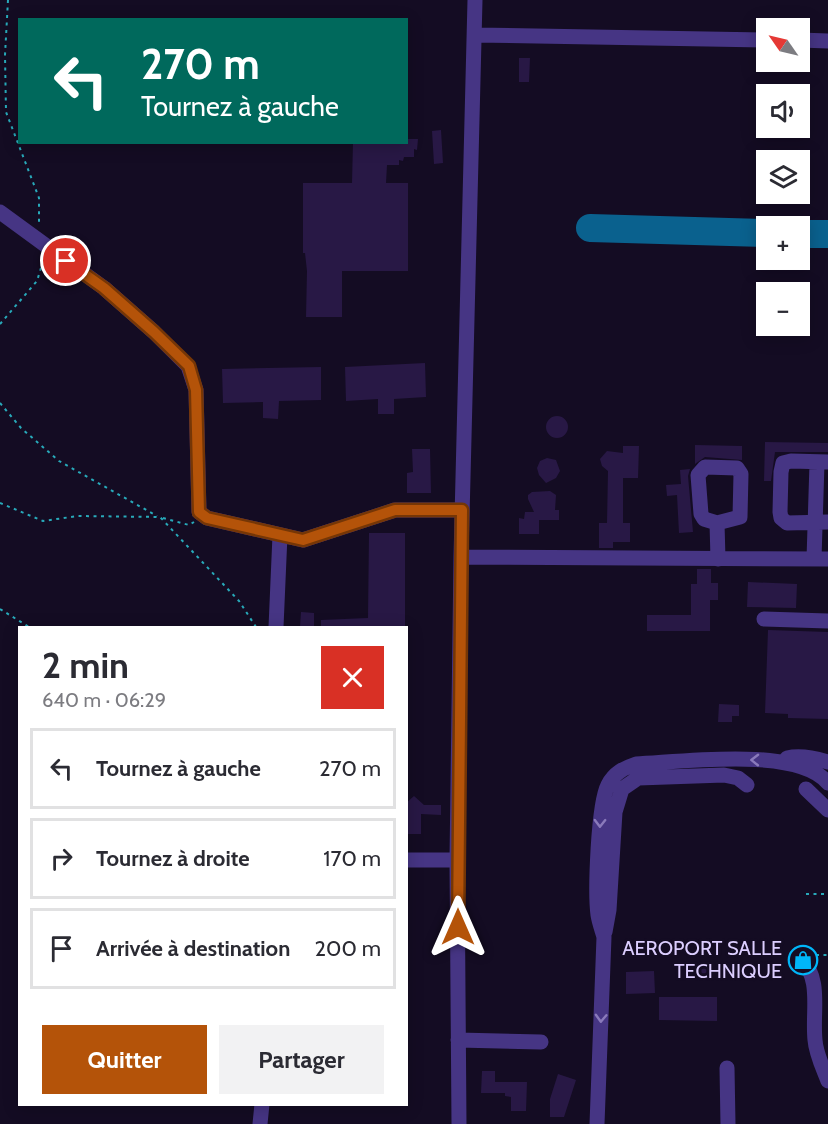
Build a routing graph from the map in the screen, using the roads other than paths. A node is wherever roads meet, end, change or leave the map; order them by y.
1 (475, 0) edge
2 (475, 35) junction
3 (756, 40) edge
4 (810, 40) edge
5 (828, 41) edge
6 (0, 212) edge
7 (822, 462) edge
8 (462, 510) junction
9 (717, 522) dead end
10 (822, 522) edge
11 (280, 535) junction
12 (461, 557) junction
13 (718, 559) junction
14 (821, 559) edge
15 (764, 619) dead end
16 (828, 621) edge
17 (276, 626) edge
18 (778, 760) junction
19 (828, 762) edge
20 (750, 783) dead end
21 (828, 783) edge
22 (806, 789) dead end
23 (828, 810) edge
24 (408, 860) edge
25 (457, 860) junction
26 (603, 937) junction
27 (802, 956) dead end
28 (458, 1040) junction
29 (541, 1042) dead end
30 (727, 1068) dead end
31 (828, 1081) edge
32 (262, 1106) edge
33 (260, 1124) edge
34 (459, 1124) edge
35 (597, 1124) edge
36 (728, 1124) edge

1 - 2 street
2 - 3 street
2 - 8 street
4 - 5 street
6 - 11 street
7 - 10 street
7 - 10 street
8 - 11 street
8 - 12 street
9 - 13 street
10 - 14 street
11 - 17 street
12 - 13 street
12 - 25 street
13 - 14 street
15 - 16 street
18 - 19 street
18 - 21 street
18 -> 26 street
20 - 26 street
22 - 23 street
24 - 25 street
25 - 28 street
26 -> 35 street
27 - 31 street
28 - 29 street
28 - 34 street
30 - 36 street
32 - 33 street

